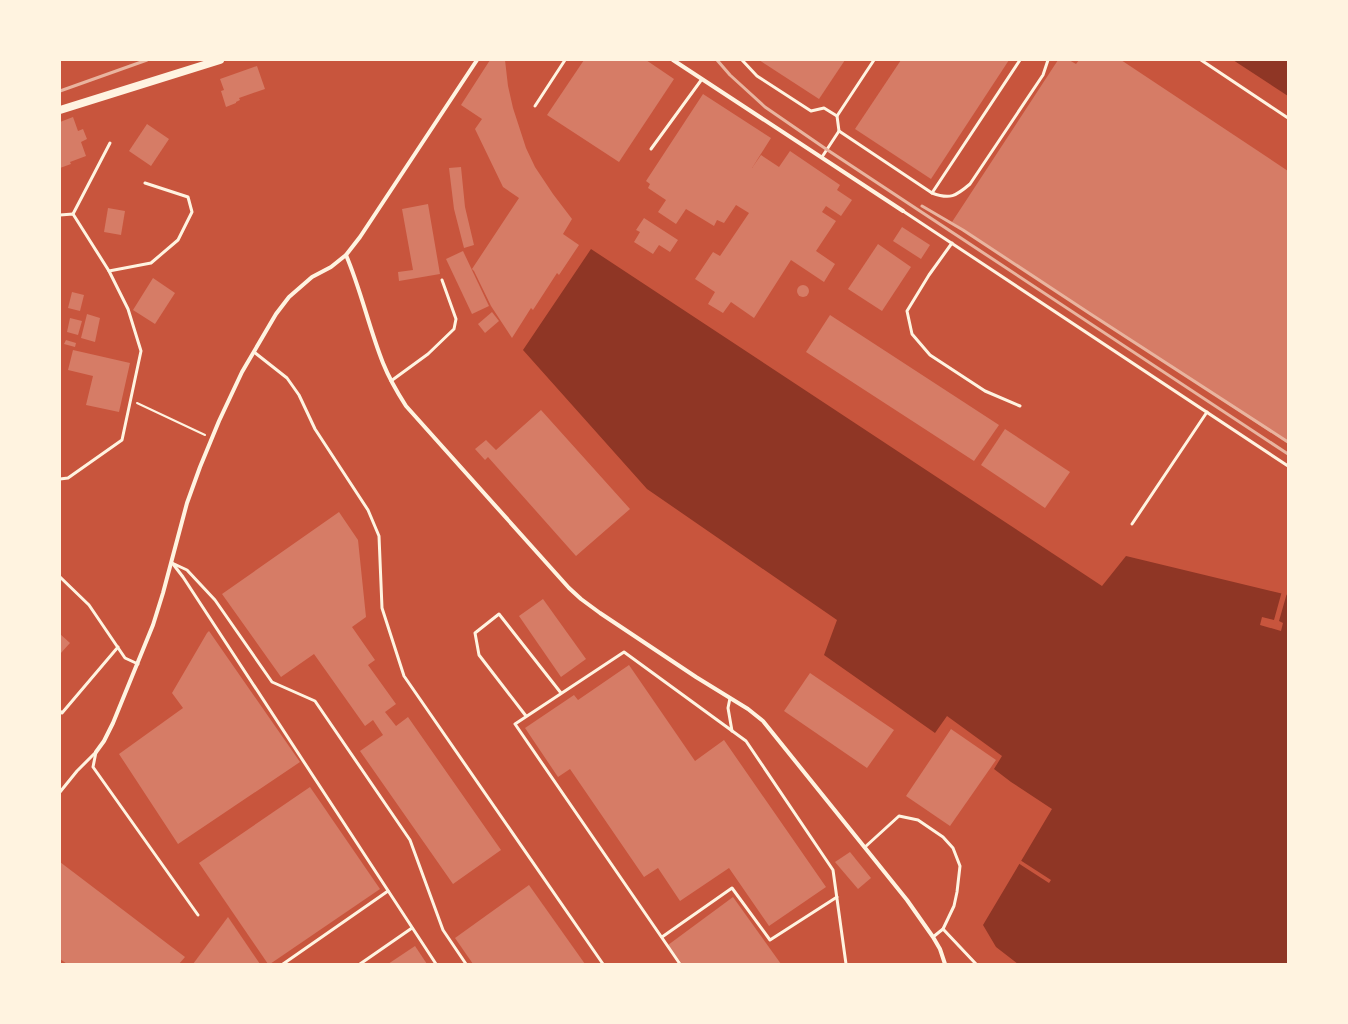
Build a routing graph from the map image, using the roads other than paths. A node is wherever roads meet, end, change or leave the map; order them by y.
1 (220, 60) edge
2 (477, 60) edge
3 (565, 60) edge
4 (673, 60) edge
5 (742, 60) edge
6 (874, 60) edge
7 (1020, 60) edge
8 (1048, 60) edge
9 (1201, 60) edge
10 (702, 79) junction
11 (535, 106) dead end
12 (60, 110) edge
13 (837, 116) junction
14 (1288, 118) edge
15 (839, 131) junction
16 (110, 143) dead end
17 (651, 149) dead end
18 (822, 157) junction
19 (145, 183) dead end
20 (932, 193) junction
21 (904, 211) joint
22 (73, 214) junction
23 (60, 215) edge
24 (952, 243) junction
25 (346, 255) junction
26 (109, 271) junction
27 (442, 280) dead end
28 (254, 352) junction
29 (391, 381) junction
30 (1020, 406) dead end
31 (1207, 412) junction
32 (1288, 466) edge
33 (60, 479) edge
34 (1132, 524) dead end
35 (172, 563) junction
36 (60, 577) edge
37 (118, 647) junction
38 (138, 664) junction
39 (562, 693) junction
40 (730, 698) junction
41 (60, 711) edge
42 (526, 716) junction
43 (732, 731) junction
44 (96, 752) junction
45 (60, 792) edge
46 (865, 847) junction
47 (388, 891) junction
48 (837, 897) junction
49 (198, 915) dead end
50 (412, 928) junction
51 (943, 929) junction
52 (662, 937) junction
53 (933, 937) junction
54 (283, 964) edge
55 (360, 964) edge
56 (436, 964) edge
57 (466, 964) edge
58 (603, 964) edge
59 (680, 964) edge
60 (846, 964) edge
61 (945, 964) edge
62 (976, 964) edge

1 - 12 main road
2 - 25 street
3 - 11 lane
4 - 10 street
5 - 13 lane
6 - 13 lane
7 - 20 lane
8 - 20 lane
9 - 14 lane
10 - 17 lane
10 - 18 street
13 - 15 lane
15 - 18 lane
15 - 20 lane
16 - 22 lane
18 - 21 street
19 - 26 lane
21 - 24 lane
22 - 23 lane
22 - 26 lane
24 - 30 lane
24 - 31 lane
25 - 28 street
25 - 29 street
26 - 33 lane
27 - 29 lane
28 - 35 street
28 - 58 lane
29 - 40 street
31 - 32 lane
31 - 34 lane
35 - 38 street
35 - 47 lane
35 - 57 lane
36 - 37 lane
37 - 38 lane
37 - 41 lane
38 - 44 street
39 - 42 lane
39 - 42 lane
39 - 43 lane
40 - 43 lane
40 - 46 street
42 - 52 lane
43 - 48 lane
44 - 45 lane
44 - 49 lane
46 - 51 lane
46 - 53 street
47 - 50 lane
47 - 54 lane
48 - 52 lane
48 - 60 lane
50 - 55 lane
50 - 56 lane
51 - 53 lane
51 - 62 lane
52 - 59 lane
53 - 61 street

